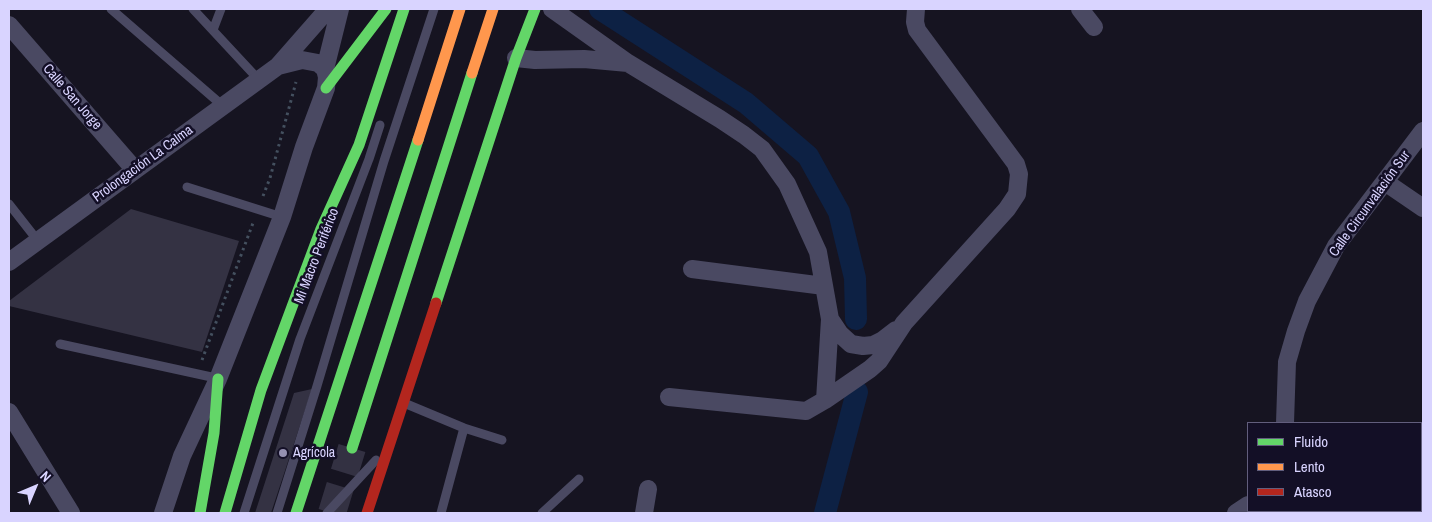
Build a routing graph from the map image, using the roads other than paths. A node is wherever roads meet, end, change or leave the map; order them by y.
1 (111, 9) edge
2 (193, 9) edge
3 (221, 9) edge
4 (328, 9) edge
5 (340, 9) edge
6 (386, 9) edge
7 (404, 9) edge
8 (434, 9) edge
9 (460, 9) edge
10 (493, 9) edge
11 (535, 9) edge
12 (552, 9) edge
13 (916, 9) edge
14 (1080, 9) edge
15 (9, 25) edge
16 (1094, 27) dead end
17 (213, 30) junction
18 (516, 58) junction
19 (628, 63) junction
20 (278, 66) junction
21 (325, 69) junction
22 (259, 80) junction
23 (326, 88) junction
24 (223, 106) junction
25 (384, 112) dead end
26 (1423, 131) edge
27 (135, 170) junction
28 (1385, 182) junction
29 (188, 187) dead end
30 (9, 204) edge
31 (1423, 208) edge
32 (282, 217) junction
33 (38, 241) junction
34 (9, 262) edge
35 (692, 269) dead end
36 (824, 286) junction
37 (830, 320) junction
38 (904, 323) junction
39 (60, 344) dead end
40 (218, 379) junction
41 (669, 397) dead end
42 (825, 400) junction
43 (404, 403) junction
44 (9, 412) edge
45 (1284, 422) edge
46 (464, 428) junction
47 (502, 440) dead end
48 (389, 446) junction
49 (352, 448) tunnel mouth
50 (579, 479) dead end
51 (648, 489) dead end
52 (1247, 506) edge
53 (71, 513) edge
54 (163, 513) edge
55 (200, 513) edge
56 (225, 513) edge
57 (244, 513) edge
58 (276, 513) edge
59 (296, 513) edge
60 (327, 513) edge
61 (367, 513) edge
62 (441, 513) edge
63 (542, 513) edge
64 (644, 513) edge
65 (1236, 513) edge

1 - 24 lane
2 - 17 lane
3 - 17 lane
4 - 20 street, Prolongación La Calma
5 - 21 street
6 - 23 main road
7 - 56 main road
8 - 58 lane
9 - 59 main road
10 - 49 main road
11 - 18 main road
12 - 19 street
13 - 38 street
14 - 16 street
15 - 27 street, Calle San Jorge
17 - 22 lane
18 - 19 street
18 - 43 main road
19 - 36 street
20 - 21 street, Prolongación La Calma
20 - 22 street, Prolongación La Calma
21 - 23 street
22 - 24 street, Prolongación La Calma
23 - 32 street
24 - 27 street, Prolongación La Calma
25 - 57 lane, Mi Macro Periférico
26 - 28 street, Calle Circunvalación Sur
27 - 33 street, Prolongación La Calma
28 - 31 street
28 - 45 street, Calle Circunvalación Sur
29 - 32 lane
30 - 33 lane
32 - 40 street
33 - 34 street, Prolongación La Calma
35 - 36 street
36 - 37 street
37 - 38 street
37 - 42 street
38 - 42 street
39 - 40 lane
40 - 54 street
40 - 55 main road
41 - 42 street
43 - 46 lane
43 - 48 main road
44 - 53 street
46 - 47 lane
46 - 62 lane
48 - 60 lane
48 - 61 main road
50 - 63 lane
51 - 64 street
52 - 65 street

